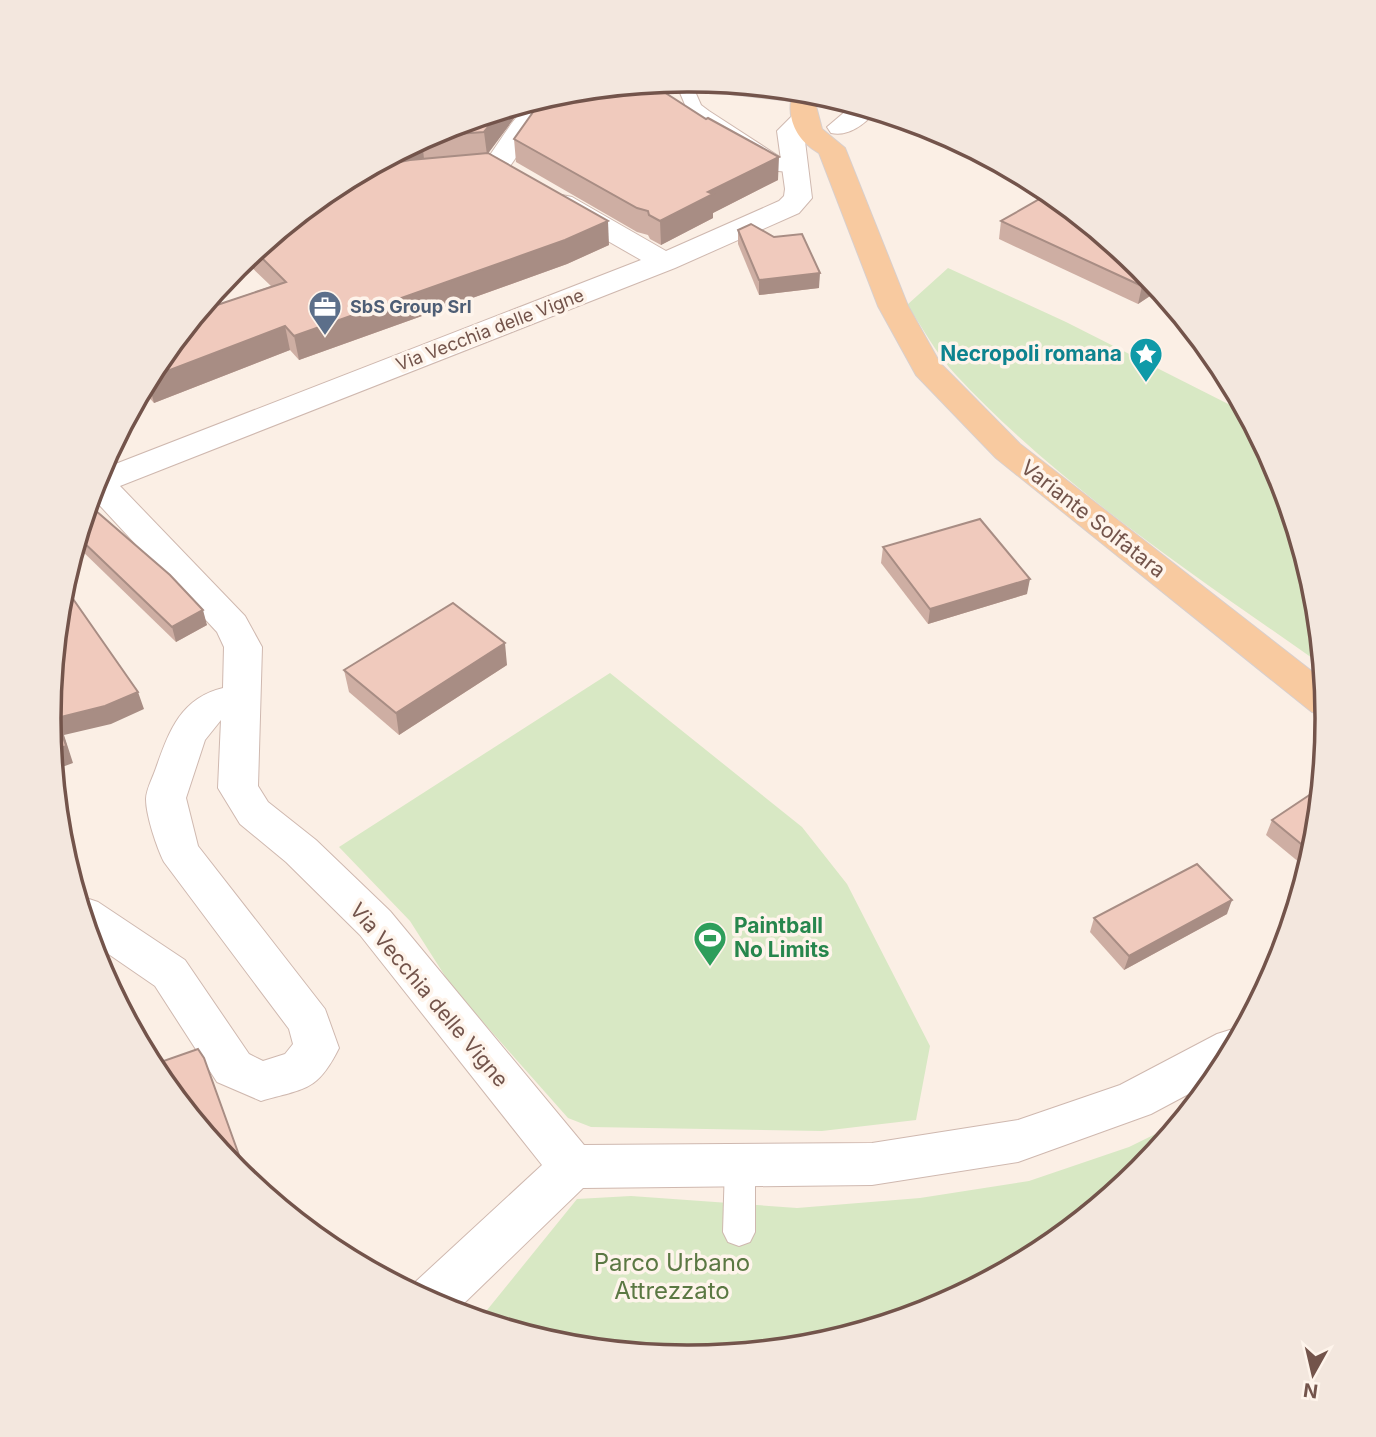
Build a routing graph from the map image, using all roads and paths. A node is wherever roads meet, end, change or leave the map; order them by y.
1 (691, 92) edge
2 (721, 93) edge
3 (803, 103) edge
4 (829, 108) edge
5 (535, 111) edge
6 (858, 115) edge
7 (803, 120) junction
8 (835, 137) junction
9 (796, 169) junction
10 (419, 171) edge
11 (517, 178) junction
12 (665, 262) junction
13 (104, 491) edge
14 (102, 498) edge
15 (1314, 693) edge
16 (242, 698) junction
17 (96, 923) edge
18 (1215, 1058) edge
19 (740, 1165) junction
20 (573, 1167) junction
21 (739, 1232) dead end
22 (439, 1294) edge

1 - 9 lane
2 - 7 main road
3 - 7 main road
4 - 8 main road
5 - 11 street
6 - 8 street
7 - 8 main road
7 - 9 street, Via Vecchia delle Vigne
8 - 15 main road, Variante Solfatara
9 - 12 street, Via Vecchia delle Vigne
10 - 11 street
11 - 12 street
12 - 13 street, Via Vecchia delle Vigne
14 - 16 street, Via Vecchia delle Vigne
16 - 17 street
16 - 20 street, Via Vecchia delle Vigne
18 - 19 street
19 - 20 street
19 - 21 lane
20 - 22 street

